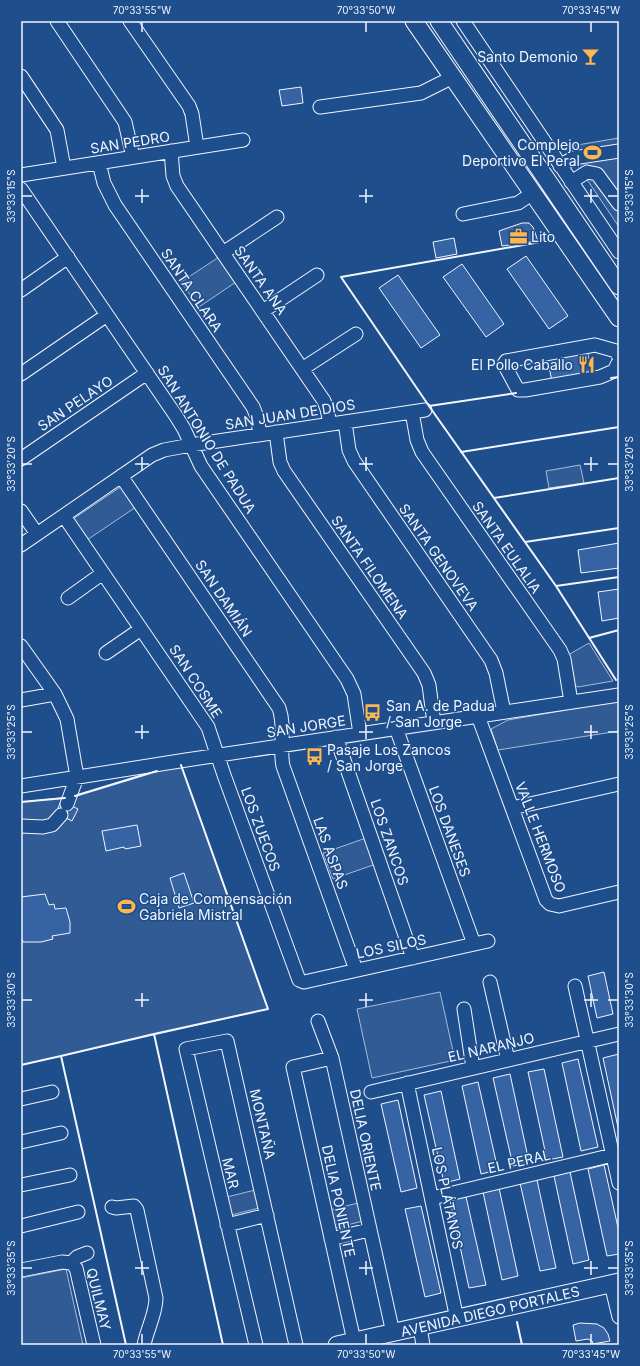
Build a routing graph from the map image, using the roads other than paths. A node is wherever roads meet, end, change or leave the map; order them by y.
1 (57, 21) edge
2 (130, 21) edge
3 (414, 21) edge
4 (439, 21) edge
5 (463, 21) edge
6 (21, 76) edge
7 (453, 77) junction
8 (320, 107) dead end
9 (243, 140) dead end
10 (197, 147) junction
11 (619, 150) edge
12 (171, 151) junction
13 (132, 157) junction
14 (99, 163) junction
15 (560, 166) junction
16 (64, 168) junction
17 (21, 175) edge
18 (571, 182) junction
19 (21, 188) edge
20 (533, 192) junction
21 (619, 204) edge
22 (463, 214) dead end
23 (277, 217) dead end
24 (619, 252) edge
25 (223, 253) junction
26 (68, 257) junction
27 (317, 275) dead end
28 (619, 286) edge
29 (21, 290) edge
30 (263, 312) junction
31 (107, 315) junction
32 (619, 318) edge
33 (356, 334) dead end
34 (619, 357) edge
35 (619, 360) edge
36 (302, 369) junction
37 (147, 373) junction
38 (21, 374) edge
39 (419, 411) joint
40 (345, 422) junction
41 (330, 424) junction
42 (276, 432) junction
43 (260, 434) junction
44 (191, 445) junction
45 (21, 459) edge
46 (121, 476) junction
47 (21, 511) edge
48 (64, 516) junction
49 (37, 534) junction
50 (21, 545) edge
51 (103, 573) junction
52 (68, 598) dead end
53 (141, 629) junction
54 (21, 646) edge
55 (106, 653) dead end
56 (55, 694) junction
57 (619, 695) edge
58 (21, 700) edge
59 (571, 702) junction
60 (504, 712) junction
61 (478, 716) junction
62 (434, 723) junction
63 (396, 728) junction
64 (360, 734) junction
65 (336, 737) junction
66 (282, 745) junction
67 (217, 755) junction
68 (77, 777) junction
69 (619, 784) edge
70 (21, 786) edge
71 (67, 804) dead end
72 (512, 808) junction
73 (60, 815) dead end
74 (21, 826) edge
75 (619, 892) edge
76 (488, 941) dead end
77 (474, 944) junction
78 (413, 958) junction
79 (356, 970) junction
80 (301, 981) joint
81 (490, 982) dead end
82 (576, 986) dead end
83 (464, 1009) dead end
84 (318, 1021) dead end
85 (619, 1034) edge
86 (227, 1040) joint
87 (588, 1041) junction
88 (332, 1058) junction
89 (508, 1060) junction
90 (473, 1068) junction
91 (407, 1084) junction
92 (52, 1092) dead end
93 (371, 1092) dead end
94 (21, 1099) edge
95 (61, 1133) dead end
96 (21, 1142) edge
97 (613, 1155) junction
98 (70, 1175) dead end
99 (619, 1182) edge
100 (21, 1185) edge
101 (432, 1198) junction
102 (112, 1207) dead end
103 (78, 1212) dead end
104 (267, 1215) junction
105 (227, 1225) junction
106 (21, 1226) edge
107 (369, 1230) junction
108 (331, 1240) junction
109 (88, 1253) dead end
110 (70, 1263) junction
111 (21, 1270) edge
112 (615, 1283) edge
113 (619, 1317) edge
114 (458, 1319) junction
115 (420, 1327) junction
116 (393, 1333) junction
117 (354, 1342) junction
118 (94, 1345) edge
119 (144, 1345) edge
120 (256, 1345) edge
121 (296, 1345) edge
122 (337, 1345) edge
123 (423, 1345) edge

1 - 13 street
2 - 10 street
3 - 7 main road
4 - 28 main road
5 - 15 street
6 - 16 street
7 - 8 street
7 - 20 main road
9 - 10 street, SAN PEDRO
10 - 12 street, SAN PEDRO
11 - 15 street
12 - 13 street, SAN PEDRO
12 - 25 street, SANTA ANA
13 - 14 street, SAN PEDRO
14 - 16 street, SAN PEDRO
14 - 43 street, SANTA CLARA
15 - 18 street
16 - 17 street, SAN PEDRO
18 - 21 street
18 - 24 street
19 - 26 street, SAN ANTONIO DE PADUA
20 - 22 street
20 - 32 main road
23 - 25 street
25 - 30 street, SANTA ANA
26 - 29 street
26 - 31 street, SAN ANTONIO DE PADUA
27 - 30 street
30 - 36 street, SANTA ANA
31 - 37 street, SAN ANTONIO DE PADUA
31 - 38 street
33 - 36 street
34 - 35 street
36 - 41 street, SANTA ANA
37 - 44 street, SAN ANTONIO DE PADUA
37 - 45 street, SAN PELAYO
39 - 40 street, SAN JUAN DE DIOS
39 - 59 street, SANTA EULALIA
40 - 41 street, SAN JUAN DE DIOS
40 - 60 street, SANTA GENOVEVA
41 - 42 street, SAN JUAN DE DIOS
42 - 43 street, SAN JUAN DE DIOS
42 - 62 street, SANTA FILOMENA
43 - 44 street, SAN JUAN DE DIOS
44 - 46 street, SAN JUAN DE DIOS
44 - 64 street, SAN ANTONIO DE PADUA
46 - 48 street, SAN JUAN DE DIOS
46 - 66 street, SAN DAMIÁN
47 - 49 street
48 - 49 street, SAN JUAN DE DIOS
48 - 51 street, SAN COSME
49 - 50 street, SAN JUAN DE DIOS
51 - 52 street
51 - 53 street, SAN COSME
53 - 55 street
53 - 67 street, SAN COSME
54 - 56 street
56 - 58 street
56 - 68 street
57 - 59 street, SAN JORGE
59 - 60 street, SAN JORGE
60 - 61 street, SAN JORGE
61 - 62 street, SAN JORGE
61 - 72 street, VALLE HERMOSO
62 - 63 street, SAN JORGE
63 - 64 street, SAN JORGE
63 - 77 street, LOS DANESES
64 - 65 street, SAN JORGE
65 - 66 street, SAN JORGE
65 - 78 street, LOS ZANCOS
66 - 67 street, SAN JORGE
66 - 79 street, LAS ASPAS
67 - 68 street, SAN JORGE
67 - 80 street, LOS ZUECOS
68 - 70 street, SAN JORGE
68 - 71 street
69 - 72 street
72 - 75 street, VALLE HERMOSO
73 - 74 street
76 - 77 street, LOS SILOS
77 - 78 street, LOS SILOS
78 - 79 street, LOS SILOS
79 - 80 street, LOS SILOS
81 - 89 street
82 - 87 street
83 - 90 street
84 - 88 street, DELIA ORIENTE
85 - 87 street, EL NARANJO
86 - 104 street, MONTAÑA
86 - 105 street, MAR
87 - 89 street, EL NARANJO
87 - 97 street
88 - 107 street, DELIA ORIENTE
88 - 108 street, DELIA PONIENTE
89 - 90 street, EL NARANJO
90 - 91 street, EL NARANJO
91 - 93 street, EL NARANJO
91 - 101 street, LOS PLÁTANOS
92 - 94 street
95 - 96 street
97 - 99 street
97 - 101 street, EL PERAL
98 - 100 street
101 - 114 street, LOS PLÁTANOS
102 - 119 street
103 - 106 street
104 - 105 street
104 - 121 street, MONTAÑA
105 - 120 street, MAR
107 - 108 street
107 - 116 street, DELIA ORIENTE
108 - 117 street, DELIA PONIENTE
109 - 110 street
110 - 111 street
110 - 118 street, QUILMAY
112 - 113 street
112 - 114 main road, AVENIDA DIEGO PORTALES
114 - 115 main road, AVENIDA DIEGO PORTALES
115 - 116 main road, AVENIDA DIEGO PORTALES
115 - 123 street
116 - 117 main road, AVENIDA DIEGO PORTALES
117 - 122 main road, AVENIDA DIEGO PORTALES

